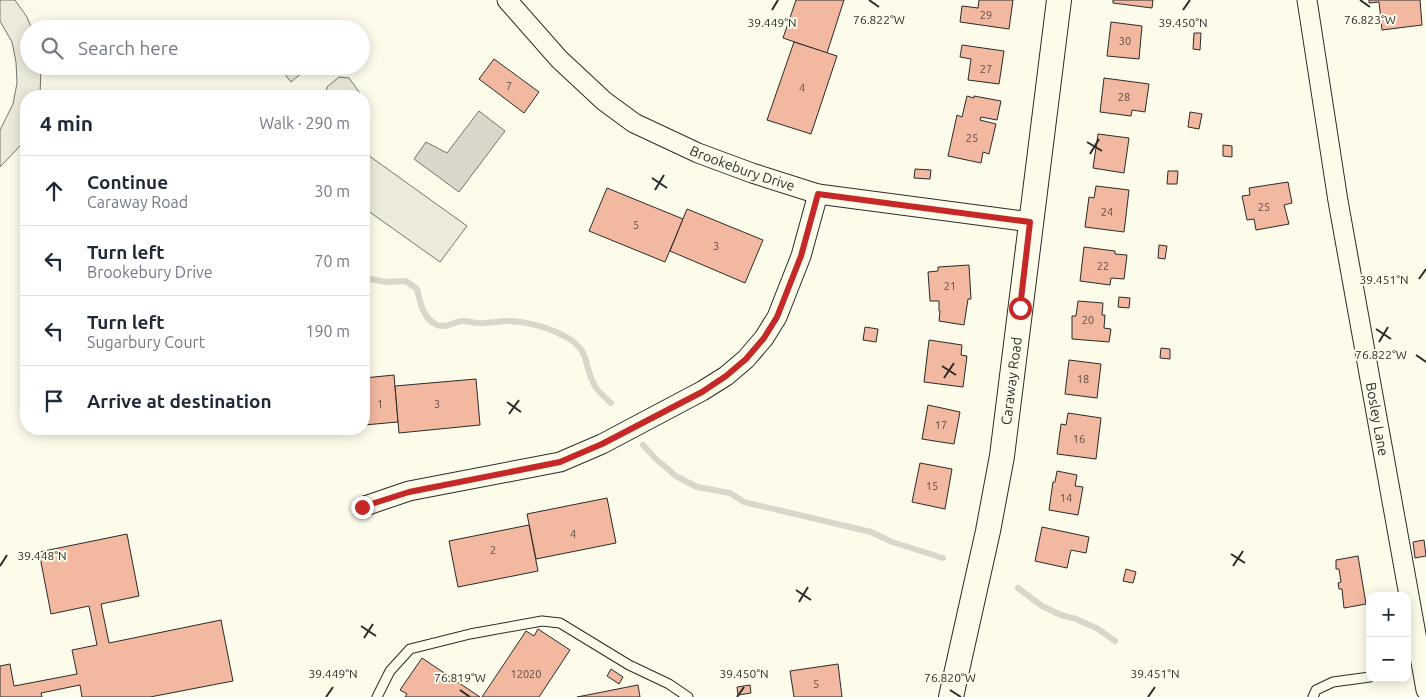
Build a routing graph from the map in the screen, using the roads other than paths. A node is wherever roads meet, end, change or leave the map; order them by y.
1 (507, 0) edge
2 (1059, 0) edge
3 (1307, 0) edge
4 (818, 194) junction
5 (1030, 222) junction
6 (362, 507) dead end
7 (1366, 678) edge
8 (1426, 690) edge
9 (377, 697) edge
10 (688, 697) edge
11 (951, 697) edge
12 (1313, 697) edge

1 - 4 street, Brookebury Drive
2 - 5 street, Caraway Road
3 - 8 street, Bosley Lane
4 - 5 street, Brookebury Drive
4 - 6 street
5 - 11 street, Caraway Road
7 - 12 lane
9 - 10 lane

